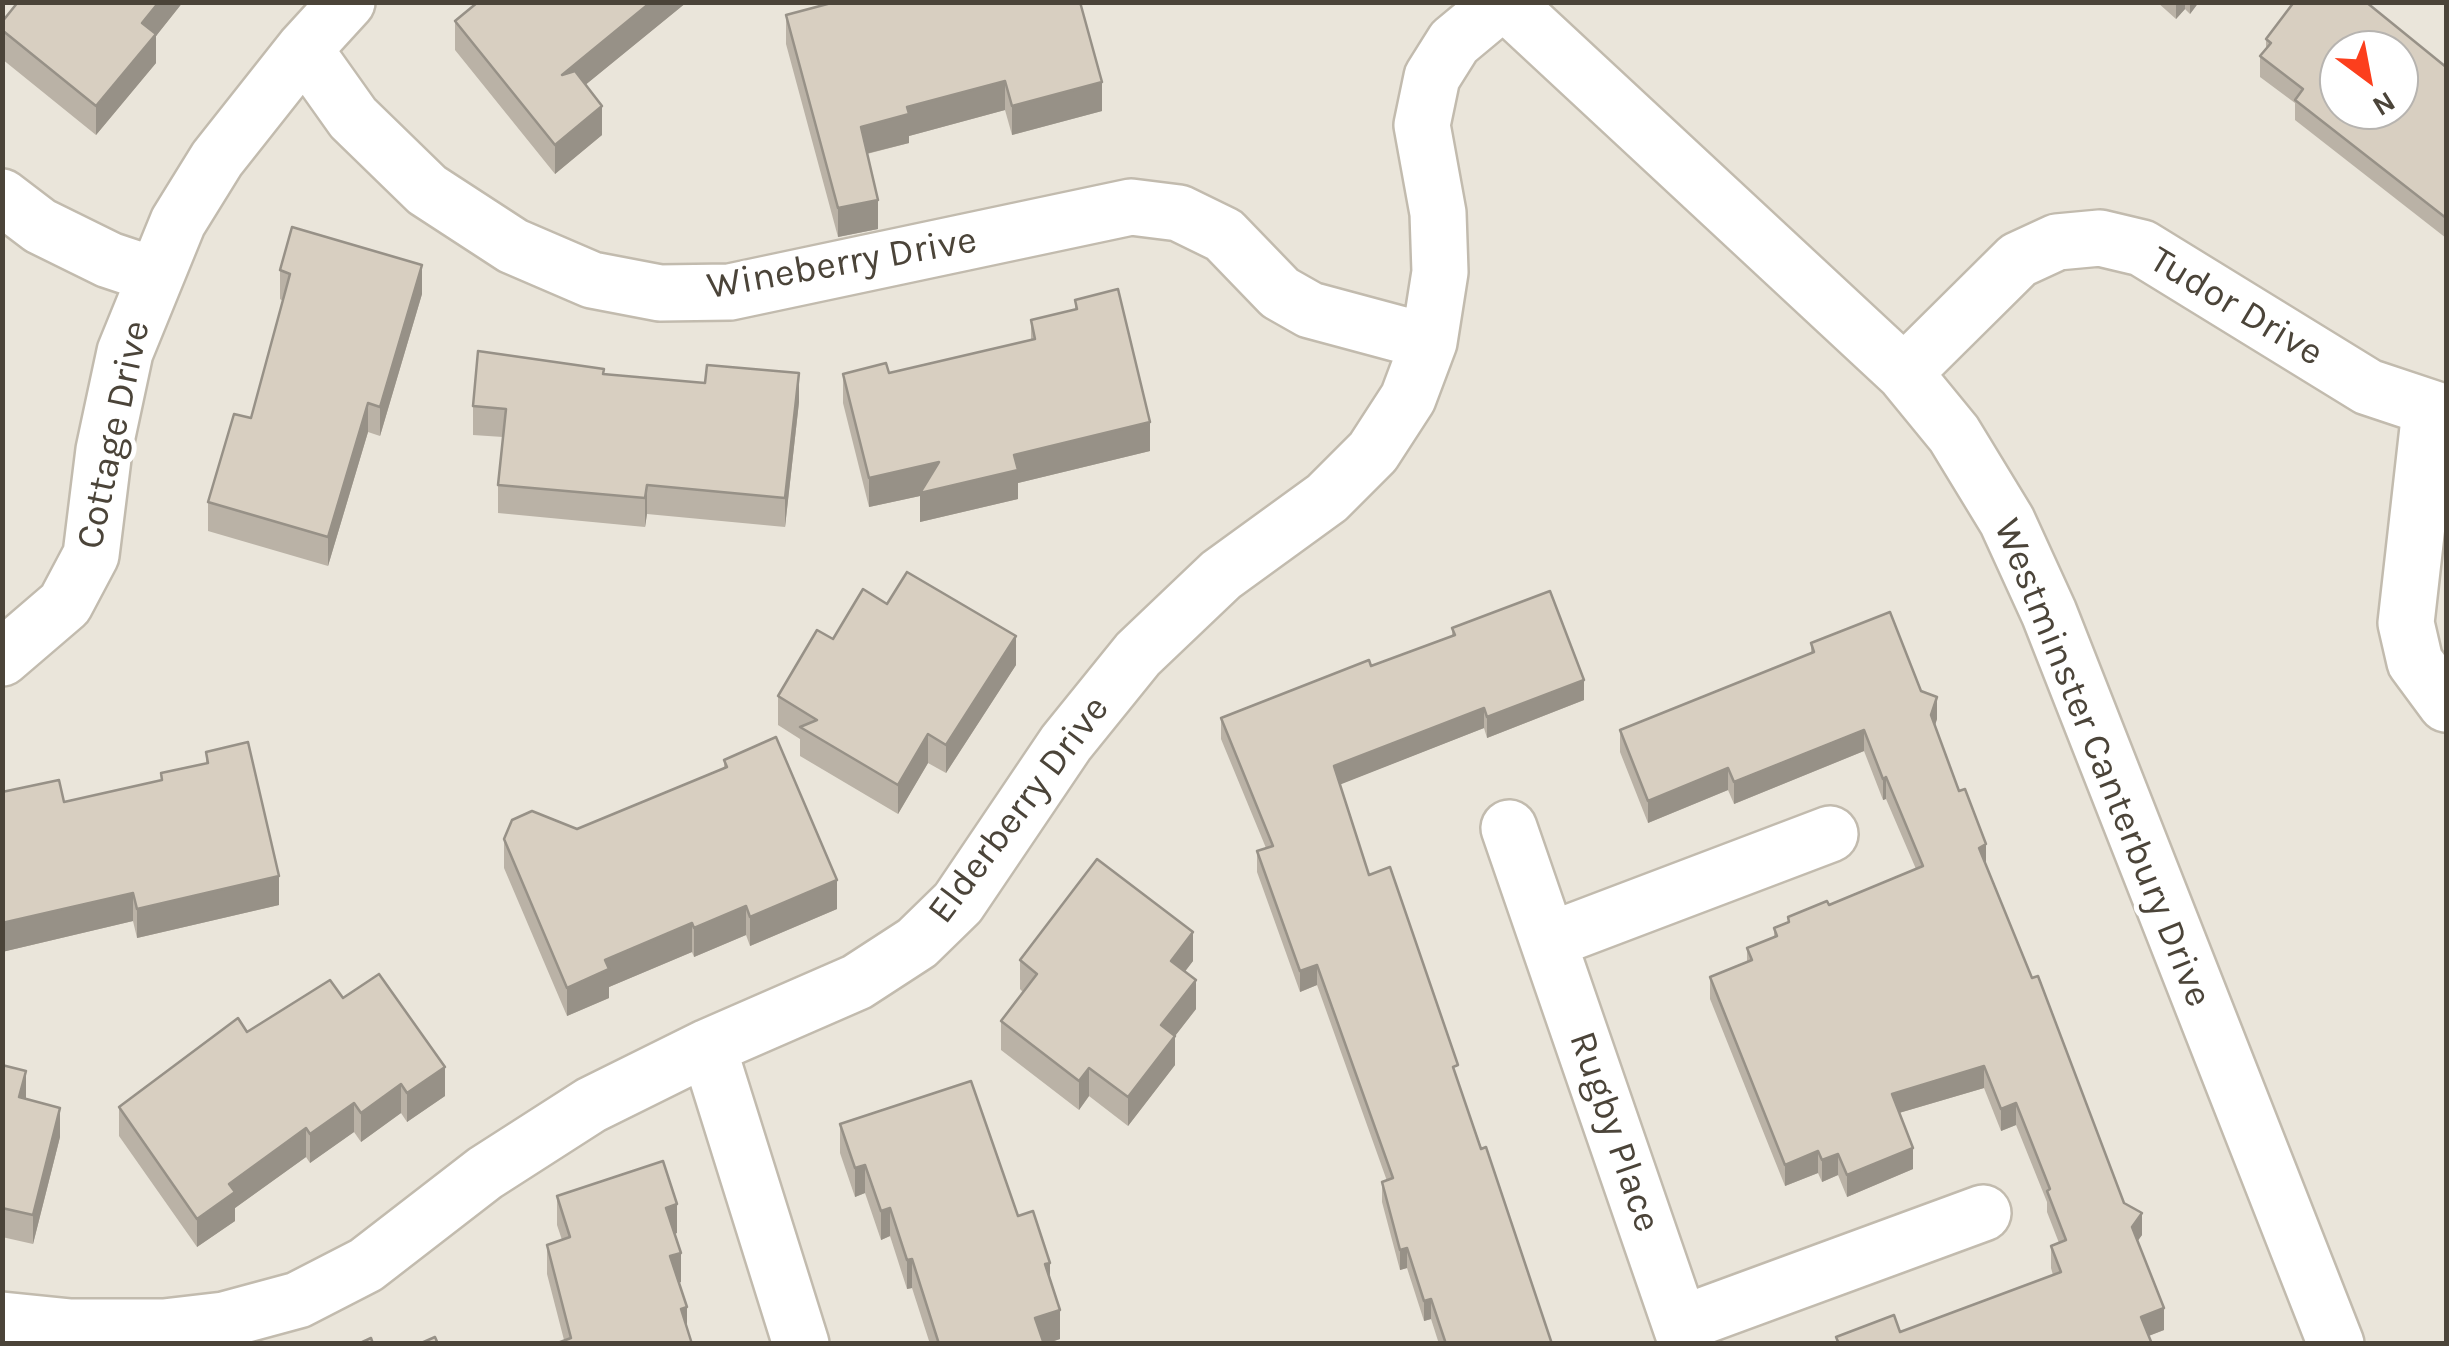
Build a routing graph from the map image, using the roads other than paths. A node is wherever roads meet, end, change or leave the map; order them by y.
1 (347, 2) edge
2 (1504, 2) edge
3 (304, 48) junction
4 (2, 197) edge
5 (154, 274) junction
6 (1428, 342) junction
7 (1904, 372) junction
8 (2438, 411) edge
9 (2, 658) edge
10 (2446, 704) edge
11 (1509, 828) dead end
12 (1830, 834) dead end
13 (1548, 941) junction
14 (708, 1047) junction
15 (1983, 1213) dead end
16 (2, 1320) edge
17 (1684, 1334) edge
18 (801, 1344) edge
19 (2336, 1344) edge

1 - 3 street, Cottage Drive
2 - 6 street, Elderberry Drive
2 - 7 street, Westminster Canterbury Drive
3 - 5 street, Cottage Drive
3 - 6 street, Wineberry Drive
4 - 5 street
5 - 9 street, Cottage Drive
6 - 14 street, Elderberry Drive
7 - 8 street, Tudor Drive
7 - 19 street, Westminster Canterbury Drive
8 - 10 street, Tudor Drive
11 - 13 street, Rugby Place
12 - 13 street
13 - 17 street, Rugby Place
14 - 16 street, Elderberry Drive
14 - 18 street
15 - 17 street, Rugby Place

